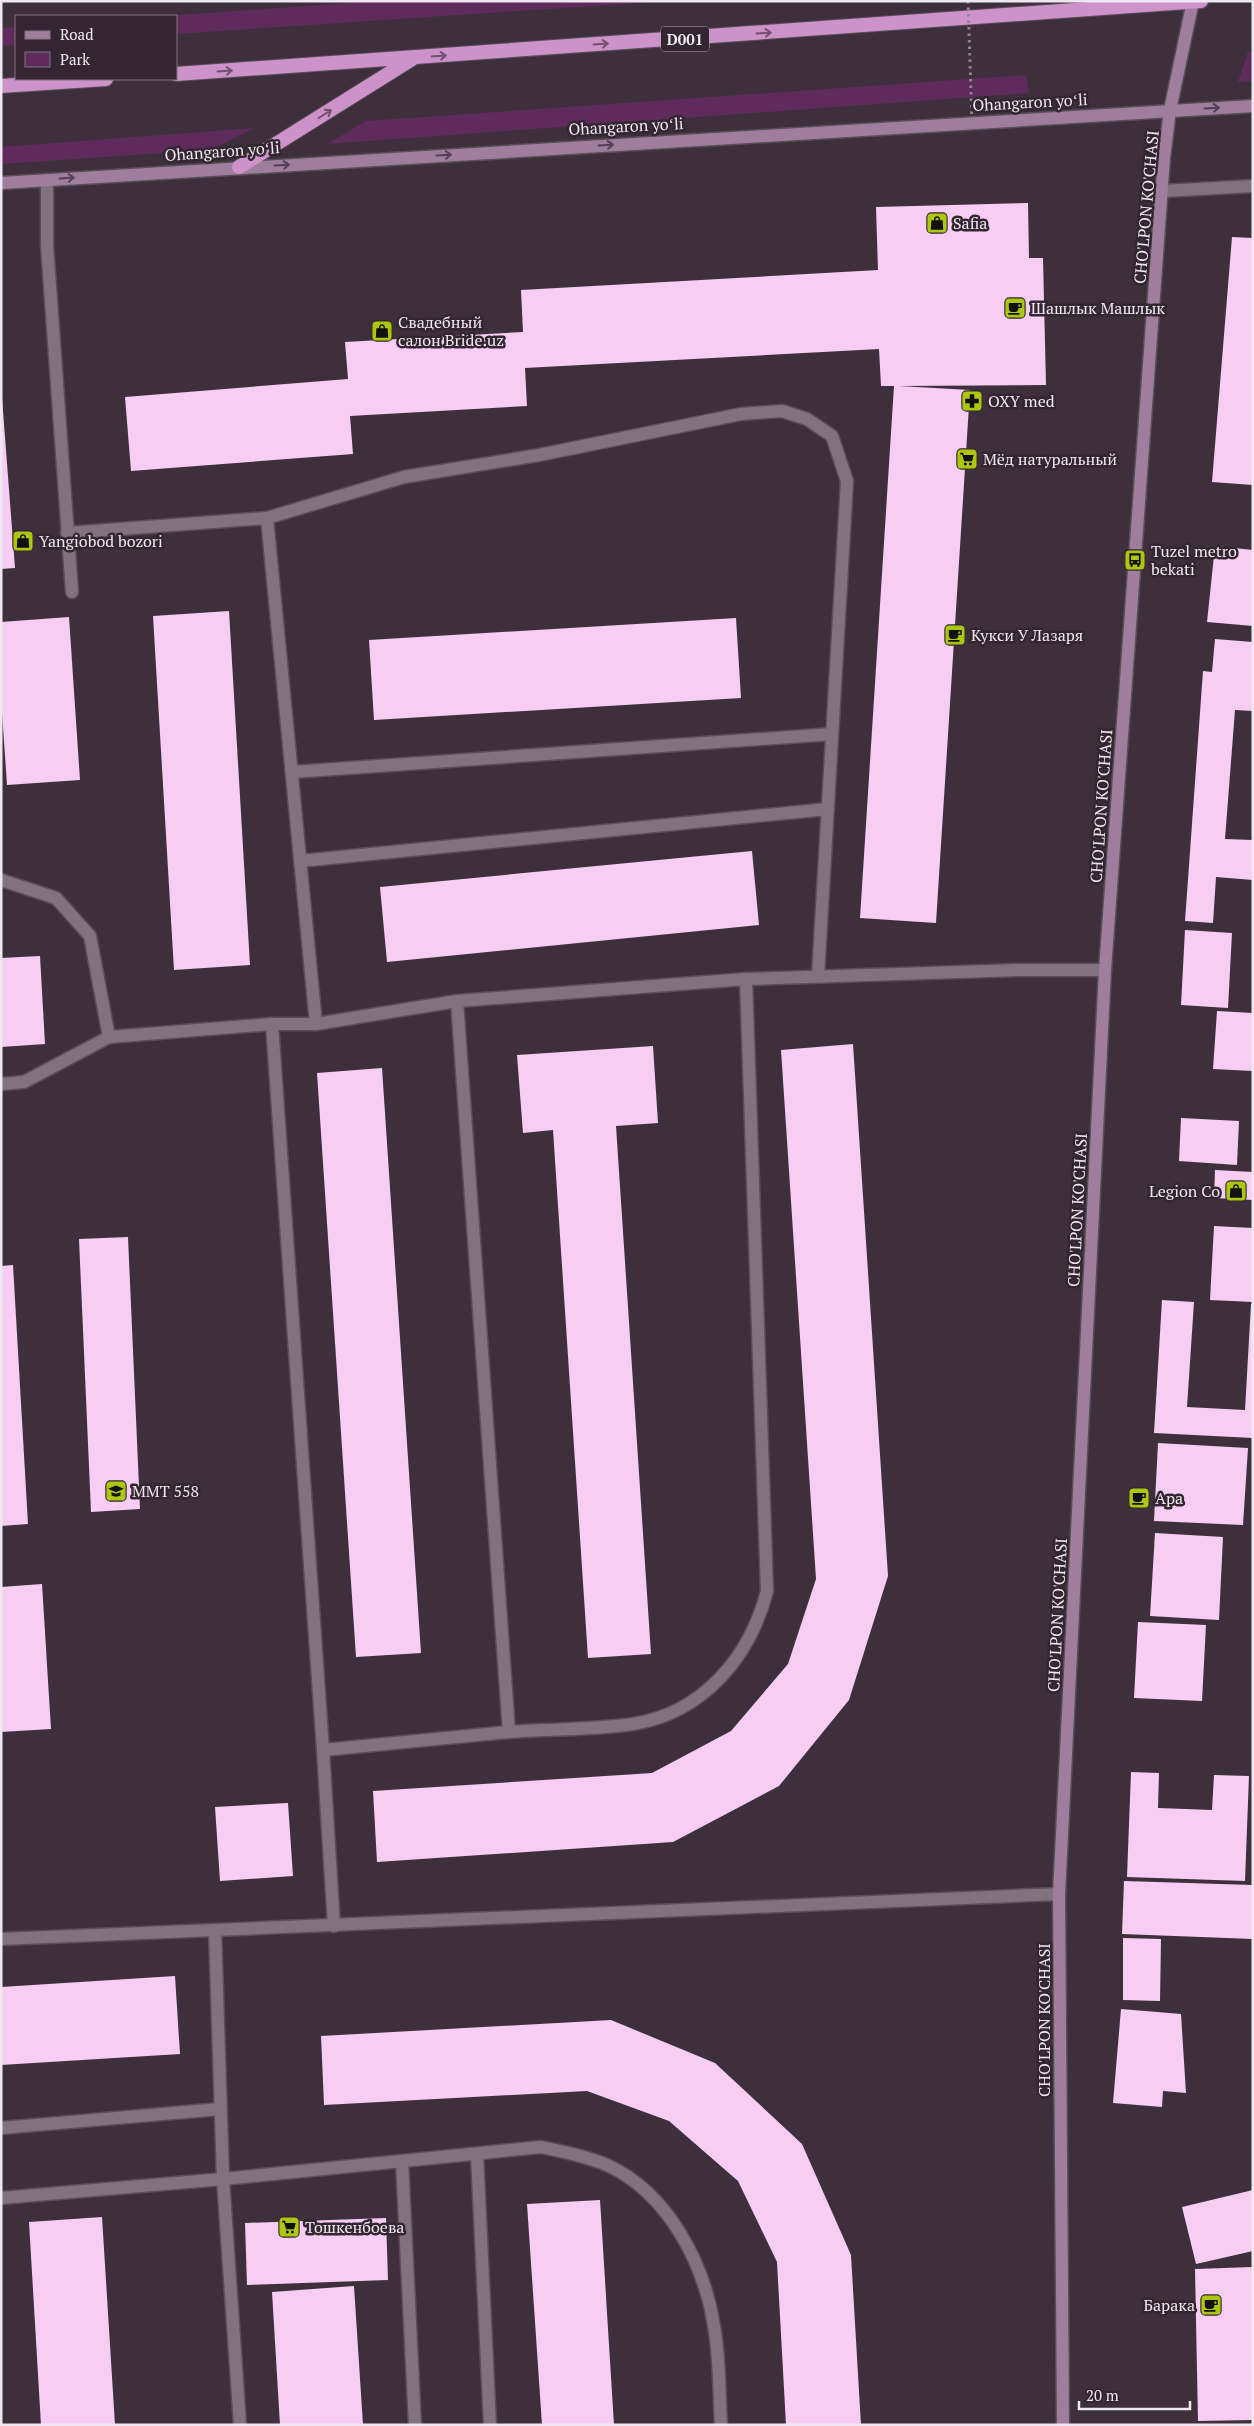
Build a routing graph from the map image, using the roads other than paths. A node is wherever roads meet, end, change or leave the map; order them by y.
1 (1200, 1) edge
2 (1193, 2) edge
3 (414, 58) junction
4 (178, 74) edge
5 (91, 80) edge
6 (1, 86) edge
7 (1253, 106) edge
8 (1170, 110) junction
9 (239, 167) junction
10 (47, 180) junction
11 (1, 183) edge
12 (1253, 186) edge
13 (1163, 191) junction
14 (267, 518) junction
15 (67, 533) junction
16 (72, 592) dead end
17 (832, 734) junction
18 (292, 772) junction
19 (828, 809) junction
20 (300, 861) junction
21 (1, 880) edge
22 (1105, 970) junction
23 (818, 976) junction
24 (746, 979) junction
25 (457, 1001) junction
26 (272, 1024) junction
27 (316, 1024) junction
28 (109, 1036) junction
29 (1, 1084) edge
30 (509, 1732) junction
31 (323, 1750) junction
32 (1059, 1894) junction
33 (334, 1926) junction
34 (215, 1930) junction
35 (1, 1939) edge
36 (220, 2109) junction
37 (1, 2128) edge
38 (476, 2155) junction
39 (402, 2160) junction
40 (223, 2179) junction
41 (1, 2198) edge
42 (240, 2425) edge
43 (415, 2425) edge
44 (490, 2425) edge
45 (721, 2425) edge
46 (1063, 2425) edge

1 - 2 highway, D001
3 -> 2 highway, D001
2 - 8 main road, CHO'LPON KO'CHASI
4 -> 3 highway, D001
9 -> 3 highway
5 - 6 highway
8 -> 7 main road, Ohangaron yoʻli
9 -> 8 main road, Ohangaron yoʻli
8 - 13 main road, CHO'LPON KO'CHASI
10 -> 9 main road, Ohangaron yoʻli
10 - 11 main road, Ohangaron yoʻli
10 - 15 street
12 - 13 street
13 - 22 main road, CHO'LPON KO'CHASI
14 - 15 street
14 - 17 street
14 - 18 street
15 - 16 street
17 - 18 street
17 - 19 street
18 - 20 street
19 - 20 street
19 - 23 street
20 - 27 street
21 - 28 street
22 - 23 street
22 - 32 main road, CHO'LPON KO'CHASI
23 - 24 street
24 - 25 street
24 - 30 street
25 - 27 street
25 - 30 street
26 - 27 street
26 - 28 street
26 - 31 street
28 - 29 street
30 - 31 street
31 - 33 street
32 - 33 street
32 - 46 main road, CHO'LPON KO'CHASI
33 - 34 street
34 - 35 street
34 - 36 street
36 - 37 street
36 - 40 street
38 - 39 street
38 - 44 street
38 - 45 street
39 - 40 street
39 - 43 street
40 - 41 street
40 - 42 street

